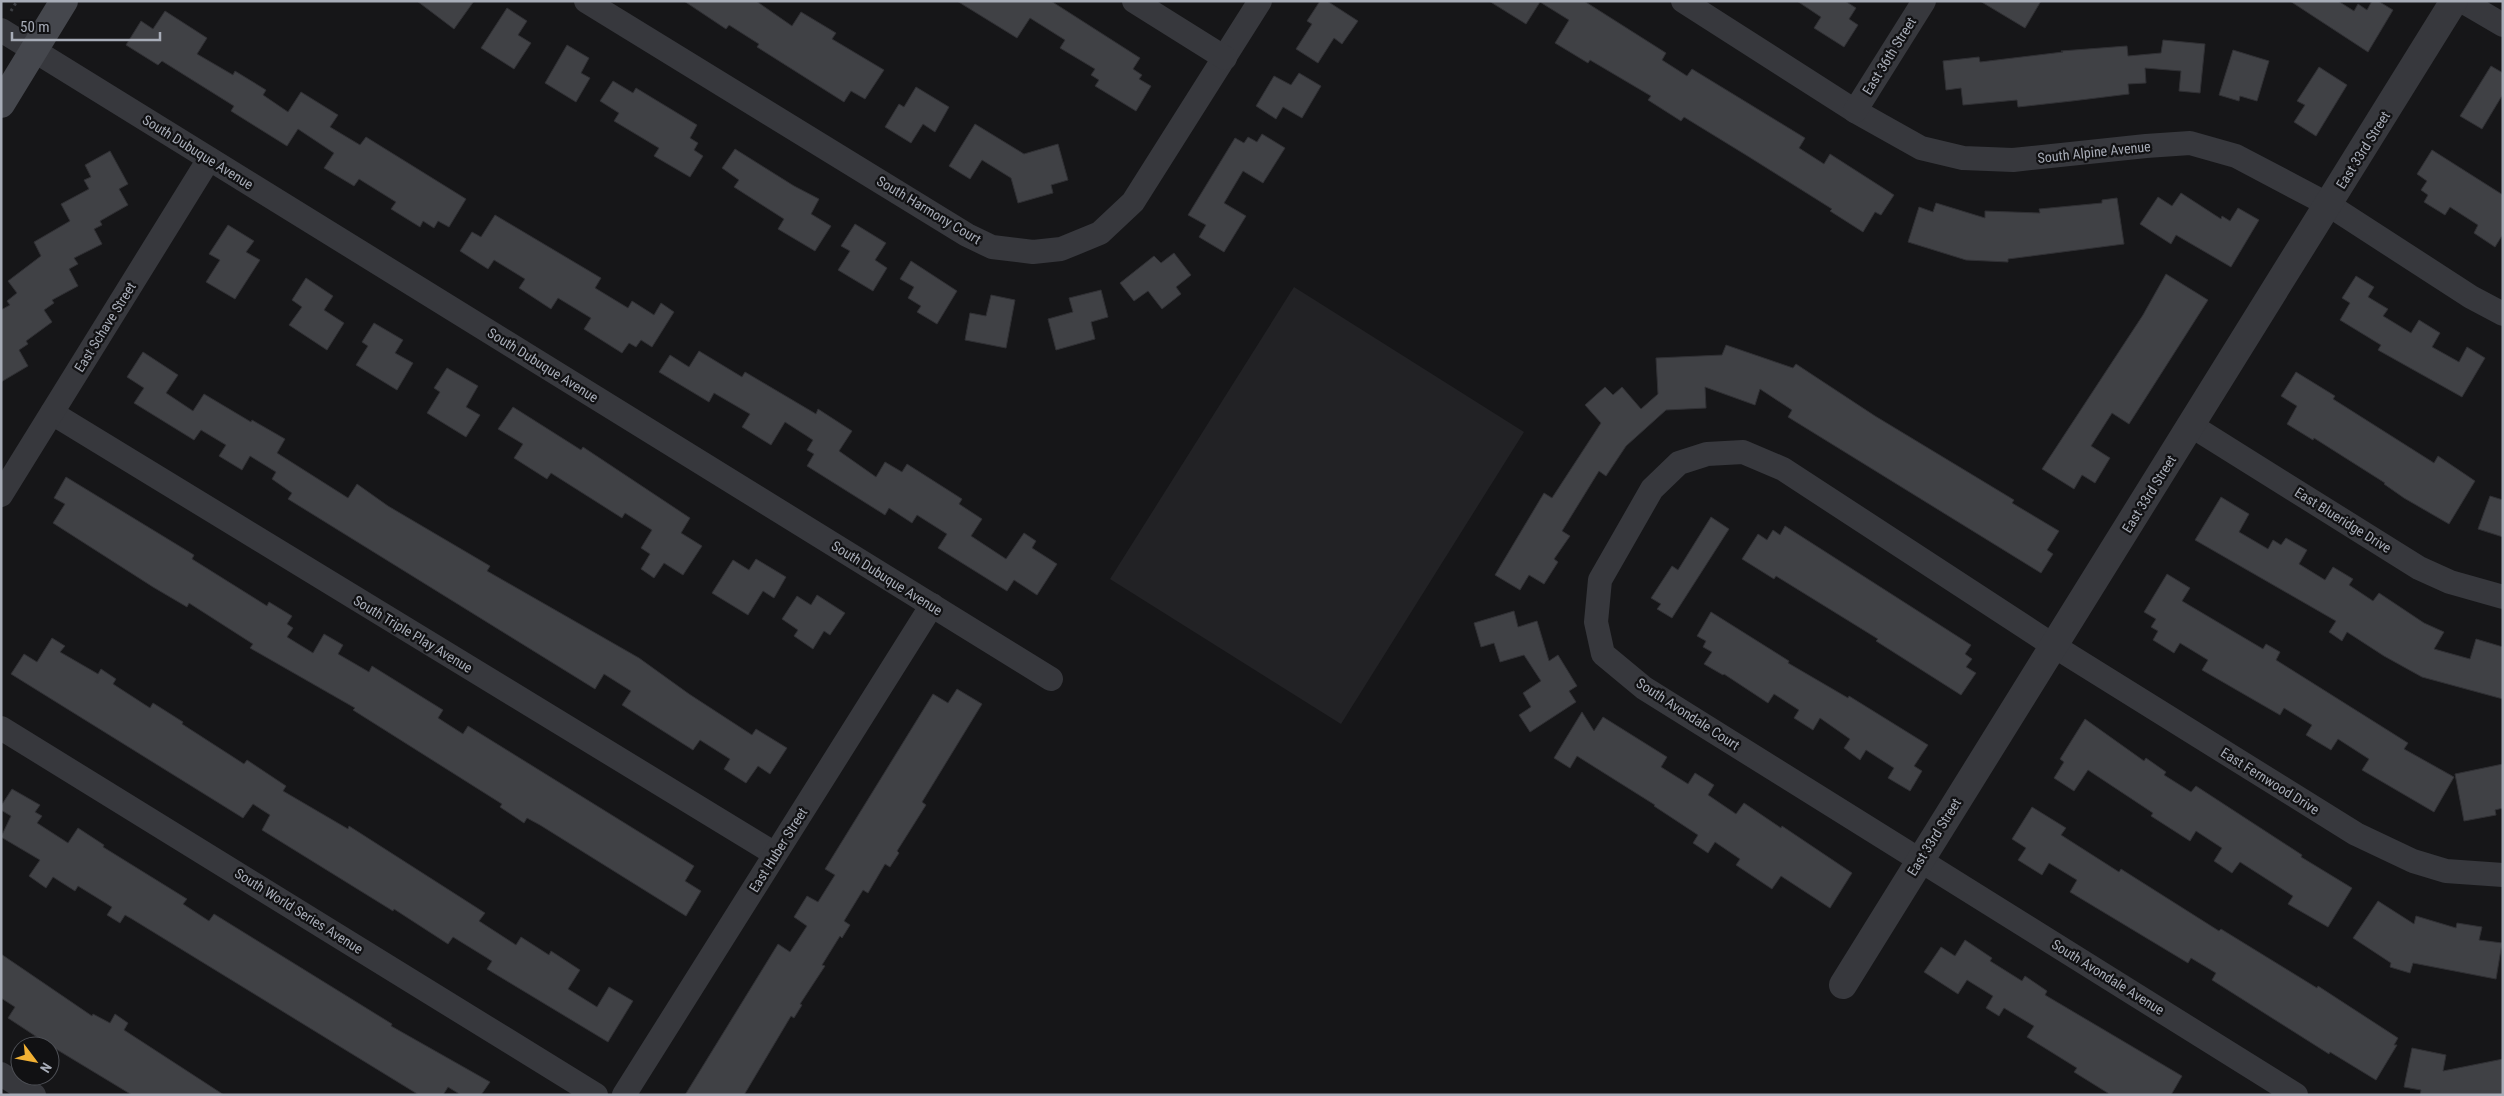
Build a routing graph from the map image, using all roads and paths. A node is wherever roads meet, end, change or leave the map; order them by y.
1 (64, 1) edge
2 (586, 1) edge
3 (1134, 1) edge
4 (1260, 1) edge
5 (1683, 1) edge
6 (1924, 1) edge
7 (2454, 1) edge
8 (2462, 1) edge
9 (2503, 26) edge
10 (1, 30) edge
11 (35, 50) junction
12 (1225, 58) junction
13 (1, 104) edge
14 (1855, 111) junction
15 (208, 159) junction
16 (2329, 205) junction
17 (2503, 314) edge
18 (52, 413) junction
19 (2192, 426) junction
20 (1, 495) edge
21 (2503, 597) edge
22 (932, 605) junction
23 (2054, 646) junction
24 (1051, 679) dead end
25 (1, 728) edge
26 (774, 854) junction
27 (1919, 860) junction
28 (2503, 875) edge
29 (1843, 985) dead end
30 (1, 1074) edge
31 (34, 1095) edge
32 (596, 1095) edge
33 (624, 1095) edge
34 (2296, 1095) edge

1 - 11 main road
2 - 12 street, South Harmony Court
3 - 12 street
4 - 12 street, South Harmony Court
5 - 14 street, South Alpine Avenue
6 - 14 street, East 36th Street
7 - 16 street, East 33rd Street
8 - 9 street
10 - 11 street, South Dubuque Avenue
11 - 13 main road
11 - 15 street, South Dubuque Avenue
14 - 16 street, South Alpine Avenue
15 - 18 street, East Schave Street
15 - 22 street, South Dubuque Avenue
16 - 17 street, South Alpine Avenue
16 - 19 street, East 33rd Street
18 - 20 street, East Schave Street
18 - 26 street, South Triple Play Avenue
19 - 21 street, East Blueridge Drive
19 - 23 street, East 33rd Street
22 - 24 street, South Dubuque Avenue
22 - 26 street, East Huber Street
23 - 27 street, East 33rd Street
23 - 27 street, South Avondale Court
23 - 28 street, East Fernwood Drive
25 - 32 street, South World Series Avenue
26 - 33 street, East Huber Street
27 - 29 street, East 33rd Street
27 - 34 street, South Avondale Avenue
30 - 31 street

